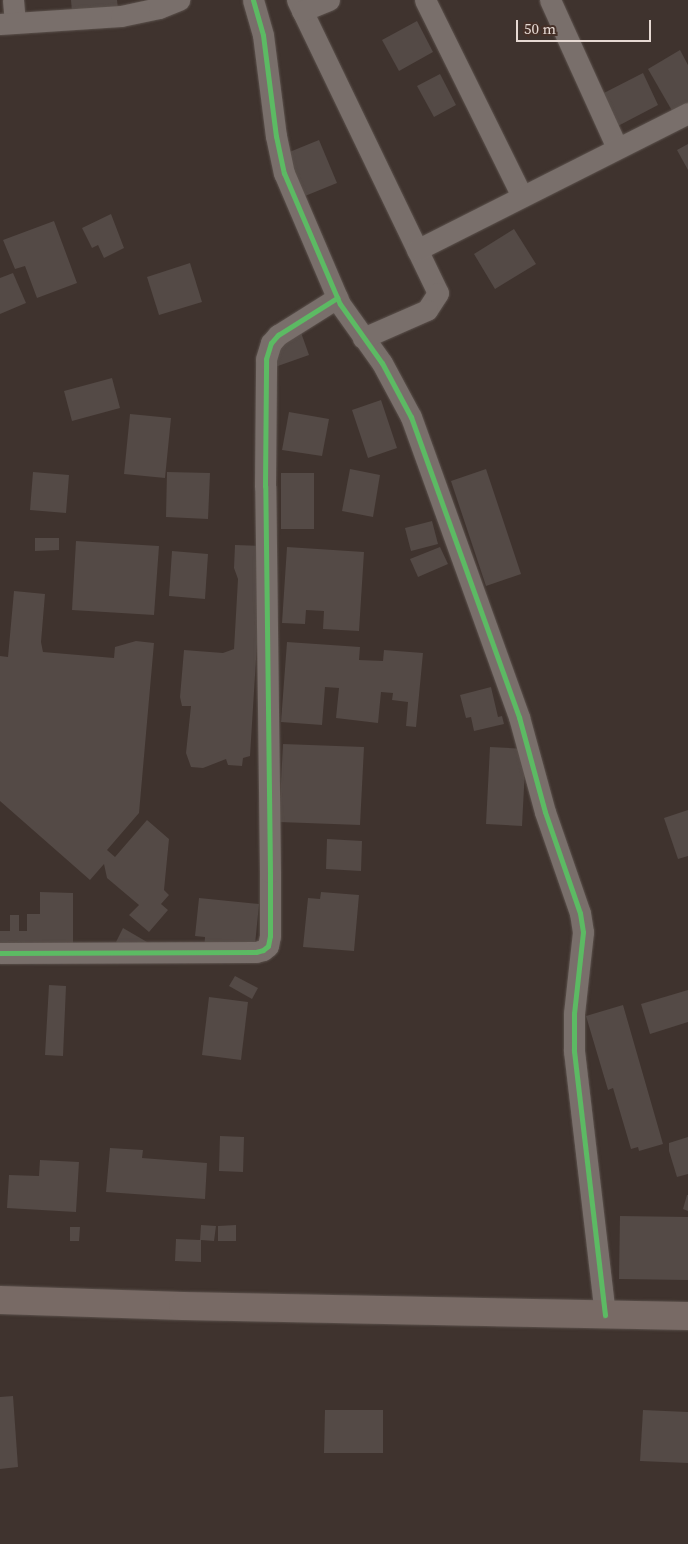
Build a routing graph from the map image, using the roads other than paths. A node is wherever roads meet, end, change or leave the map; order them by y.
1 (13, 0) edge
2 (179, 0) edge
3 (253, 0) edge
4 (329, 0) edge
5 (425, 0) edge
6 (550, 0) edge
7 (300, 6) edge
8 (130, 7) edge
9 (7, 24) edge
10 (688, 113) edge
11 (617, 148) junction
12 (522, 196) junction
13 (417, 250) junction
14 (337, 298) junction
15 (364, 338) junction
16 (0, 953) edge
17 (0, 1300) edge
18 (605, 1315) junction
19 (688, 1316) edge
20 (0, 1319) edge
21 (688, 1333) edge

1 - 9 street
2 - 8 street
3 - 14 street
4 - 7 street
5 - 12 street
6 - 11 street
7 - 13 street
8 - 9 street
10 - 11 street
11 - 12 street
12 - 13 street
13 - 15 street
14 - 15 street
14 - 16 street
15 - 18 street
17 - 18 main road
18 - 19 main road
20 - 21 main road

